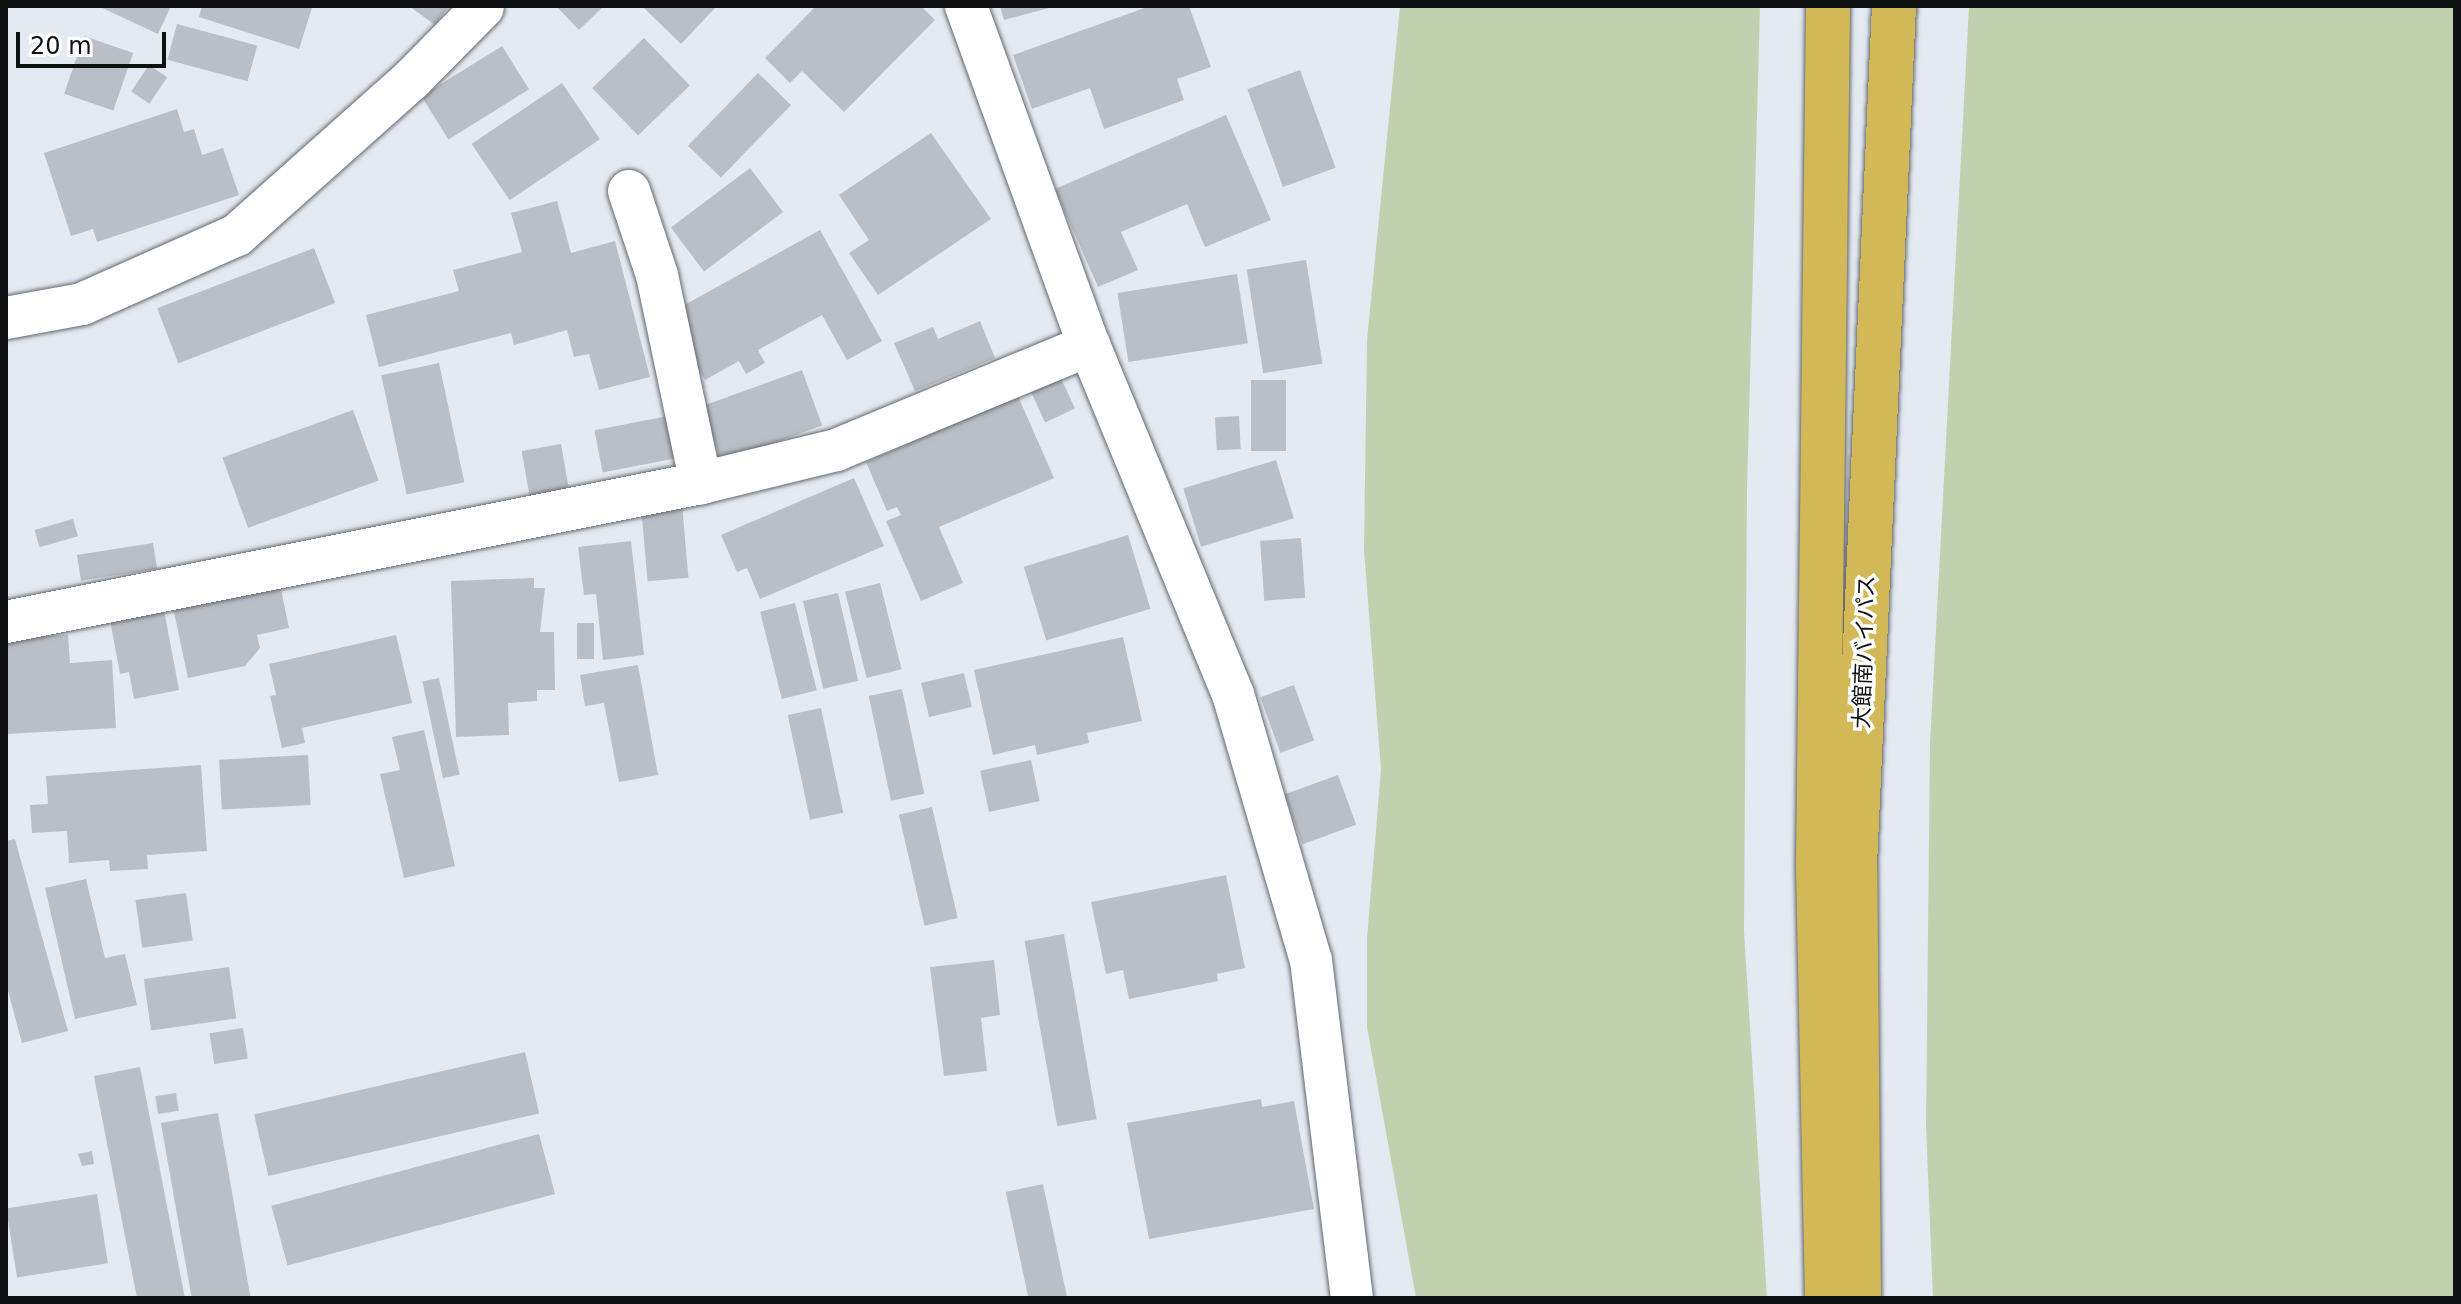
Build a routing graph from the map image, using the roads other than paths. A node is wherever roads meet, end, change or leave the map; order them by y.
1 (966, 6) edge
2 (1828, 6) edge
3 (1894, 6) edge
4 (483, 7) edge
5 (629, 191) dead end
6 (6, 318) edge
7 (1089, 345) junction
8 (701, 483) junction
9 (6, 622) edge
10 (1352, 1298) edge
11 (1827, 1298) edge
12 (1859, 1298) edge

1 - 7 street
2 - 11 highway, 大館南バイパス
3 - 12 highway, 大館南バイパス
4 - 6 street
5 - 8 street
7 - 8 street
7 - 10 street
8 - 9 street

